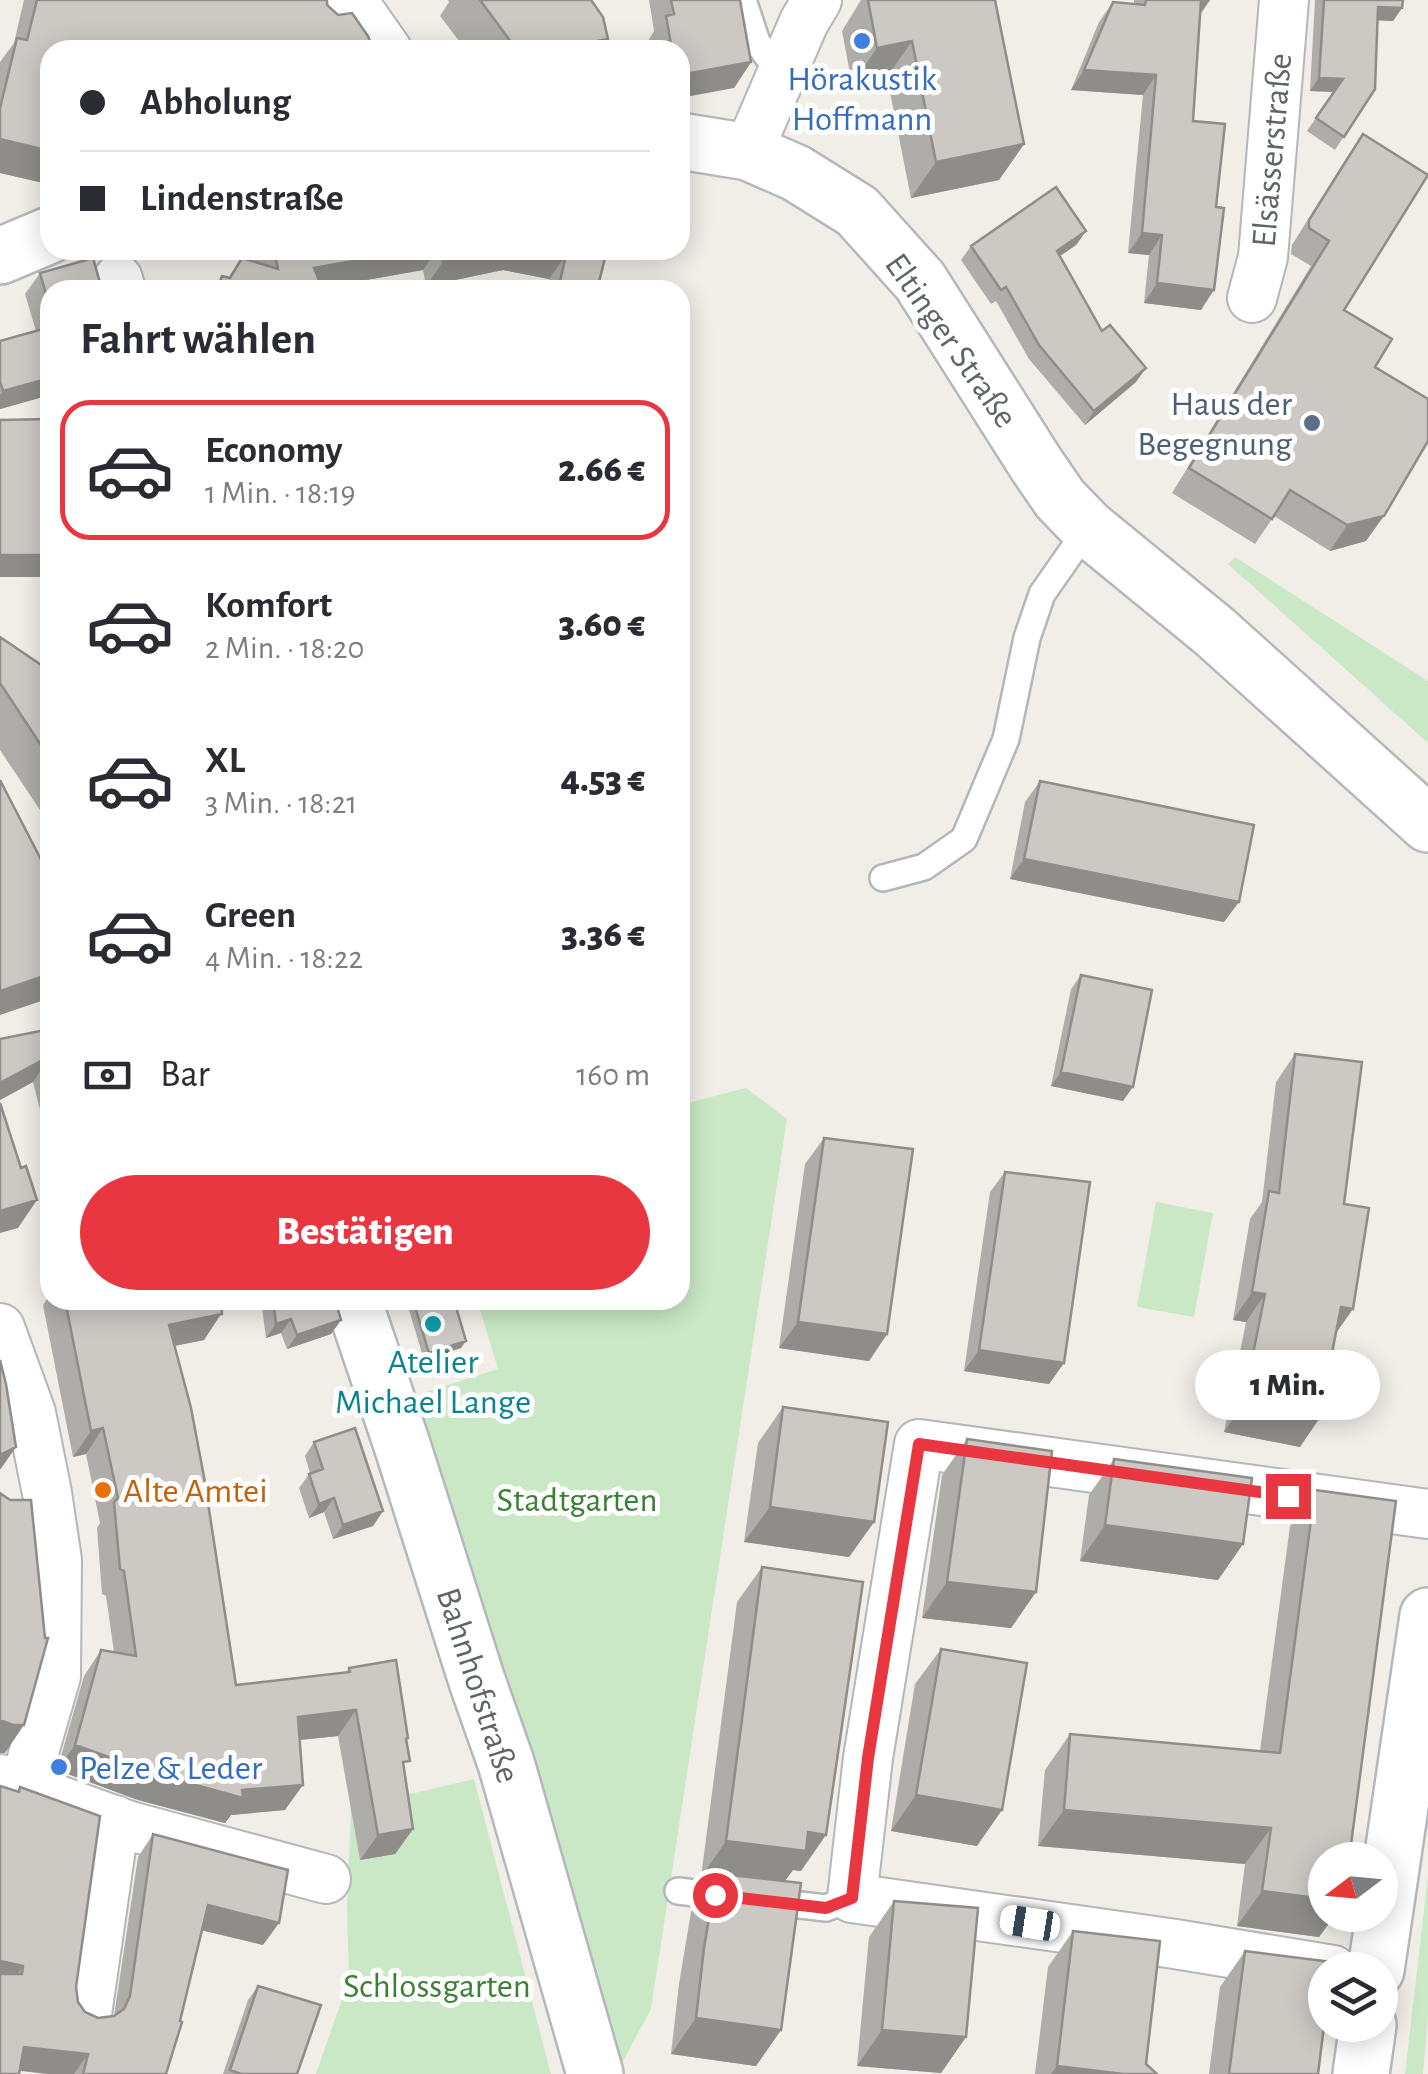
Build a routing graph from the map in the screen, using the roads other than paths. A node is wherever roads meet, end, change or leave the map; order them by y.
1 (742, 0) edge
2 (817, 0) edge
3 (1284, 0) edge
4 (781, 75) junction
5 (690, 143) edge
6 (748, 152) junction
7 (40, 239) edge
8 (0, 256) edge
9 (1252, 298) dead end
10 (1088, 528) junction
11 (1428, 824) edge
12 (884, 878) dead end
13 (356, 1310) edge
14 (0, 1328) edge
15 (48, 1493) junction
16 (0, 1502) edge
17 (1428, 1514) edge
18 (1428, 1616) edge
19 (12, 1782) edge
20 (115, 1820) junction
21 (307, 1873) dead end
22 (678, 1890) dead end
23 (852, 1898) junction
24 (1379, 1952) edge
25 (1308, 1966) edge
26 (88, 2014) edge
27 (1366, 2042) edge
28 (596, 2074) edge
29 (1361, 2074) edge

1 - 4 lane
2 - 4 street
3 - 9 street, Elsässerstraße
4 - 6 street
5 - 6 street, Eltinger Straße
6 - 10 street, Eltinger Straße
7 - 8 street
10 - 11 street, Eltinger Straße
10 - 12 lane
13 - 28 street, Bahnhofstraße
14 - 15 street
15 - 16 street
15 - 19 street
17 - 23 street
18 - 24 street
19 - 20 street
20 - 21 street
20 - 26 street
22 - 23 lane
23 - 25 street
27 - 29 street

